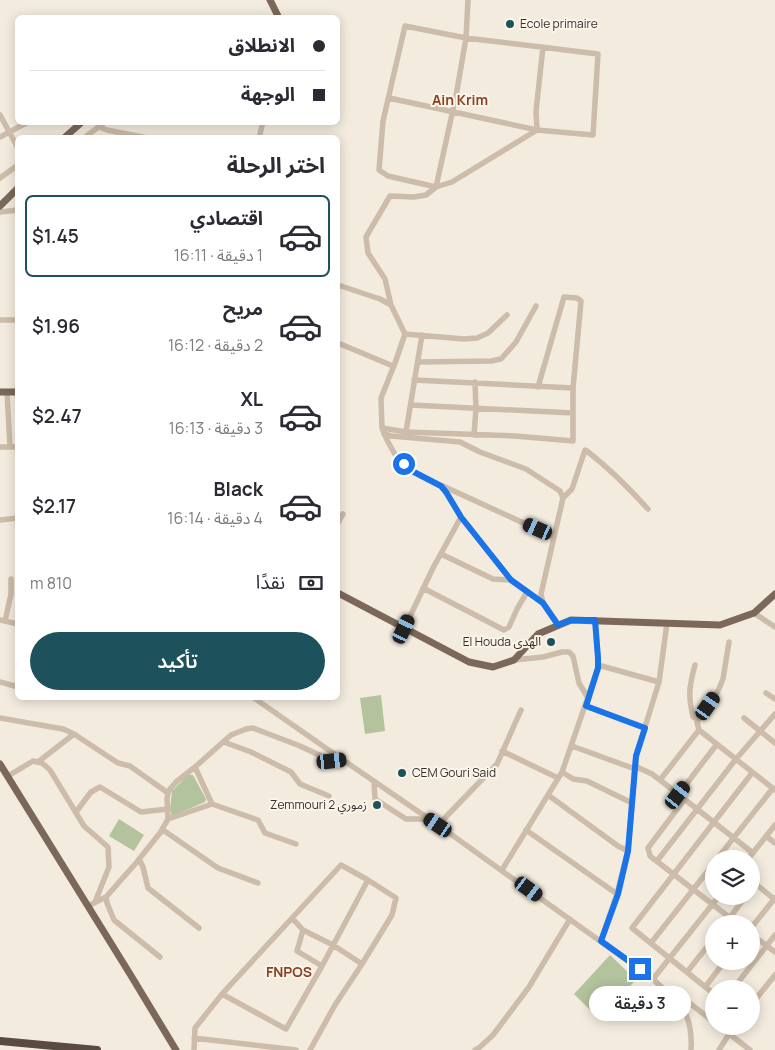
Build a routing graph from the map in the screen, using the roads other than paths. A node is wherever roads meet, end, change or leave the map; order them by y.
1 (270, 0) edge
2 (468, 0) edge
3 (278, 15) edge
4 (466, 38) junction
5 (543, 47) junction
6 (389, 98) junction
7 (453, 113) junction
8 (0, 115) edge
9 (22, 125) edge
10 (79, 125) edge
11 (101, 125) edge
12 (99, 127) junction
13 (537, 130) junction
14 (9, 132) junction
15 (67, 135) edge
16 (88, 135) edge
17 (132, 135) edge
18 (0, 137) edge
19 (15, 143) edge
20 (15, 166) edge
21 (0, 178) edge
22 (436, 187) junction
23 (15, 191) edge
24 (0, 206) edge
25 (15, 209) edge
26 (0, 212) edge
27 (340, 286) edge
28 (390, 305) junction
29 (536, 306) dead end
30 (507, 315) dead end
31 (0, 320) edge
32 (15, 320) edge
33 (405, 334) junction
34 (422, 335) junction
35 (340, 344) edge
36 (418, 362) junction
37 (393, 366) junction
38 (414, 380) junction
39 (475, 382) junction
40 (538, 387) junction
41 (573, 388) junction
42 (4, 392) edge
43 (410, 405) junction
44 (476, 409) junction
45 (573, 414) junction
46 (406, 432) junction
47 (386, 435) junction
48 (474, 435) junction
49 (0, 447) edge
50 (10, 447) junction
51 (15, 447) edge
52 (441, 486) junction
53 (563, 498) junction
54 (648, 509) dead end
55 (343, 514) dead end
56 (461, 517) junction
57 (15, 518) edge
58 (340, 519) edge
59 (0, 520) edge
60 (554, 536) junction
61 (441, 554) junction
62 (11, 579) dead end
63 (511, 580) junction
64 (424, 588) junction
65 (527, 592) junction
66 (340, 594) edge
67 (775, 594) edge
68 (543, 603) junction
69 (754, 613) junction
70 (595, 620) junction
71 (3, 621) edge
72 (667, 623) junction
73 (558, 625) junction
74 (775, 627) edge
75 (404, 629) junction
76 (729, 642) dead end
77 (514, 660) junction
78 (598, 665) junction
79 (695, 665) dead end
80 (0, 682) edge
81 (659, 682) junction
82 (15, 686) edge
83 (766, 693) dead end
84 (588, 698) junction
85 (775, 699) edge
86 (257, 700) edge
87 (586, 706) junction
88 (521, 710) dead end
89 (775, 714) edge
90 (0, 718) edge
91 (744, 718) dead end
92 (698, 720) junction
93 (645, 728) junction
94 (699, 730) junction
95 (761, 732) junction
96 (74, 734) junction
97 (224, 742) junction
98 (775, 743) edge
99 (717, 744) junction
100 (572, 746) junction
101 (502, 751) junction
102 (736, 759) junction
103 (343, 760) junction
104 (38, 762) junction
105 (0, 764) edge
106 (195, 767) junction
107 (635, 767) junction
108 (752, 773) junction
109 (560, 775) junction
110 (8, 776) junction
111 (660, 780) junction
112 (374, 781) junction
113 (774, 789) edge
114 (168, 792) junction
115 (678, 795) junction
116 (329, 796) dead end
117 (548, 796) junction
118 (684, 800) junction
119 (632, 803) junction
120 (212, 804) junction
121 (168, 809) junction
122 (697, 810) junction
123 (76, 812) junction
124 (168, 819) junction
125 (430, 819) junction
126 (714, 823) junction
127 (438, 825) junction
128 (775, 825) edge
129 (163, 830) junction
130 (526, 830) junction
131 (766, 836) junction
132 (733, 838) junction
133 (775, 843) edge
134 (296, 844) dead end
135 (724, 850) edge
136 (745, 850) edge
137 (756, 850) edge
138 (628, 851) junction
139 (139, 859) junction
140 (657, 861) junction
141 (502, 870) junction
142 (674, 874) junction
143 (705, 875) edge
144 (368, 880) junction
145 (258, 883) dead end
146 (760, 887) edge
147 (694, 889) junction
148 (618, 894) junction
149 (106, 897) junction
150 (705, 898) edge
151 (775, 898) edge
152 (91, 904) junction
153 (712, 905) edge
154 (714, 905) edge
155 (739, 905) edge
156 (727, 915) edge
157 (732, 915) edge
158 (760, 917) edge
159 (292, 918) junction
160 (570, 919) junction
161 (199, 928) dead end
162 (303, 930) junction
163 (775, 935) edge
164 (601, 941) junction
165 (760, 941) edge
166 (651, 943) junction
167 (333, 945) junction
168 (767, 946) junction
169 (705, 949) edge
170 (775, 952) edge
171 (160, 957) dead end
172 (670, 958) junction
173 (362, 964) junction
174 (322, 966) junction
175 (718, 970) edge
176 (687, 972) junction
177 (775, 975) edge
178 (654, 979) junction
179 (710, 980) edge
180 (739, 980) edge
181 (705, 987) edge
182 (222, 994) junction
183 (760, 994) edge
184 (682, 1008) junction
185 (705, 1015) edge
186 (728, 1035) edge
187 (730, 1035) edge
188 (194, 1038) junction
189 (0, 1041) edge
190 (97, 1050) edge
191 (176, 1050) edge
192 (194, 1050) edge
193 (296, 1050) edge
194 (310, 1050) edge
195 (475, 1050) edge
196 (691, 1050) edge
197 (719, 1050) edge
198 (750, 1050) edge

1 - 3 main road
2 - 4 street
4 - 5 street
4 - 6 street
4 - 7 street
5 - 13 street
5 - 13 street
6 - 7 street
6 - 22 street
7 - 13 street
7 - 22 street
8 - 14 street
9 - 14 street
10 - 15 main road
11 - 12 street
12 - 16 street
12 - 17 street
13 - 22 street
14 - 18 street
14 - 19 street
20 - 21 street
22 - 28 street
23 - 24 main road
25 - 26 street
27 - 28 street
28 - 33 street
29 - 36 street
30 - 34 street
31 - 32 street
33 - 34 street
33 - 37 street
34 - 36 street
35 - 37 street
36 - 38 street
37 - 47 street
38 - 39 street
38 - 43 street
39 - 40 street
39 - 44 street
40 - 41 street
40 - 41 street
41 - 45 street
42 - 50 street
43 - 44 street
43 - 46 street
44 - 45 street
44 - 48 street
45 - 48 street
46 - 47 street
46 - 48 street
47 - 52 street
47 - 53 street
49 - 50 street
50 - 51 street
52 - 56 street
52 - 60 street
53 - 54 street
53 - 60 street
55 - 58 street
56 - 61 street
56 - 63 street
57 - 59 street
60 - 68 street
61 - 63 street
61 - 64 street
62 - 71 street
63 - 65 street
64 - 65 street
64 - 75 street
65 - 68 street
66 - 75 main road
67 - 69 main road
68 - 73 street
69 - 72 main road
69 - 74 street
70 - 72 main road
70 - 73 main road
70 - 78 street
72 - 81 street
73 - 77 main road
75 - 77 main road
76 - 92 street
77 - 84 street
78 - 81 street
78 - 84 street
79 - 92 street
80 - 82 street
81 - 93 street
83 - 85 street
84 - 87 street
86 - 103 street
87 - 93 street
87 - 100 street
88 - 101 street
89 - 95 street
90 - 96 street
91 - 95 street
92 - 94 street
93 - 107 street
94 - 99 street
94 - 111 street
95 - 98 street
95 - 102 street
96 - 104 street
96 - 114 street
97 - 103 street
97 - 106 street
97 - 116 street
99 - 102 street
99 - 115 street
100 - 107 street
100 - 109 street
101 - 109 street
101 - 127 street
102 - 108 street
102 - 122 street
103 - 112 street
104 - 110 street
104 - 123 street
105 - 110 main road
106 - 114 street
106 - 120 street
107 - 111 street
107 - 119 street
108 - 113 street
108 - 126 street
109 - 117 street
109 - 119 street
110 - 152 main road
111 - 115 street
112 - 125 street
112 - 125 street
113 - 132 street
114 - 121 street
115 - 118 street
117 - 130 street
117 - 138 street
118 - 122 street
118 - 140 street
119 - 138 street
120 - 124 street
120 - 134 street
121 - 123 street
121 - 124 street
122 - 126 street
122 - 140 street
123 - 152 street
124 - 129 street
125 - 127 street
126 - 132 street
126 - 142 street
127 - 141 street
128 - 131 street
129 - 139 street
129 - 145 street
130 - 141 street
130 - 148 street
131 - 133 street
131 - 137 street
132 - 135 street
132 - 136 street
138 - 148 street
139 - 149 street
139 - 161 street
140 - 142 street
141 - 160 street
142 - 147 street
142 - 166 street
143 - 147 street
144 - 159 street
144 - 167 street
144 - 173 street
146 - 151 street
147 - 150 street
147 - 166 street
148 - 164 street
149 - 152 street
149 - 171 street
151 - 158 street
152 - 191 main road
153 - 172 street
154 - 156 street
155 - 157 street
159 - 162 street
159 - 182 street
160 - 164 street
160 - 195 street
162 - 167 street
162 - 174 street
163 - 168 street
164 - 178 street
165 - 168 street
166 - 172 street
167 - 173 street
167 - 174 street
168 - 170 street
168 - 180 street
169 - 176 street
172 - 176 street
172 - 178 street
173 - 194 street
174 - 182 street
175 - 179 street
176 - 181 street
177 - 183 street
178 - 184 street
182 - 188 street
184 - 185 street
184 - 196 street
186 - 197 street
187 - 198 street
188 - 192 street
188 - 193 street
189 - 190 highway

